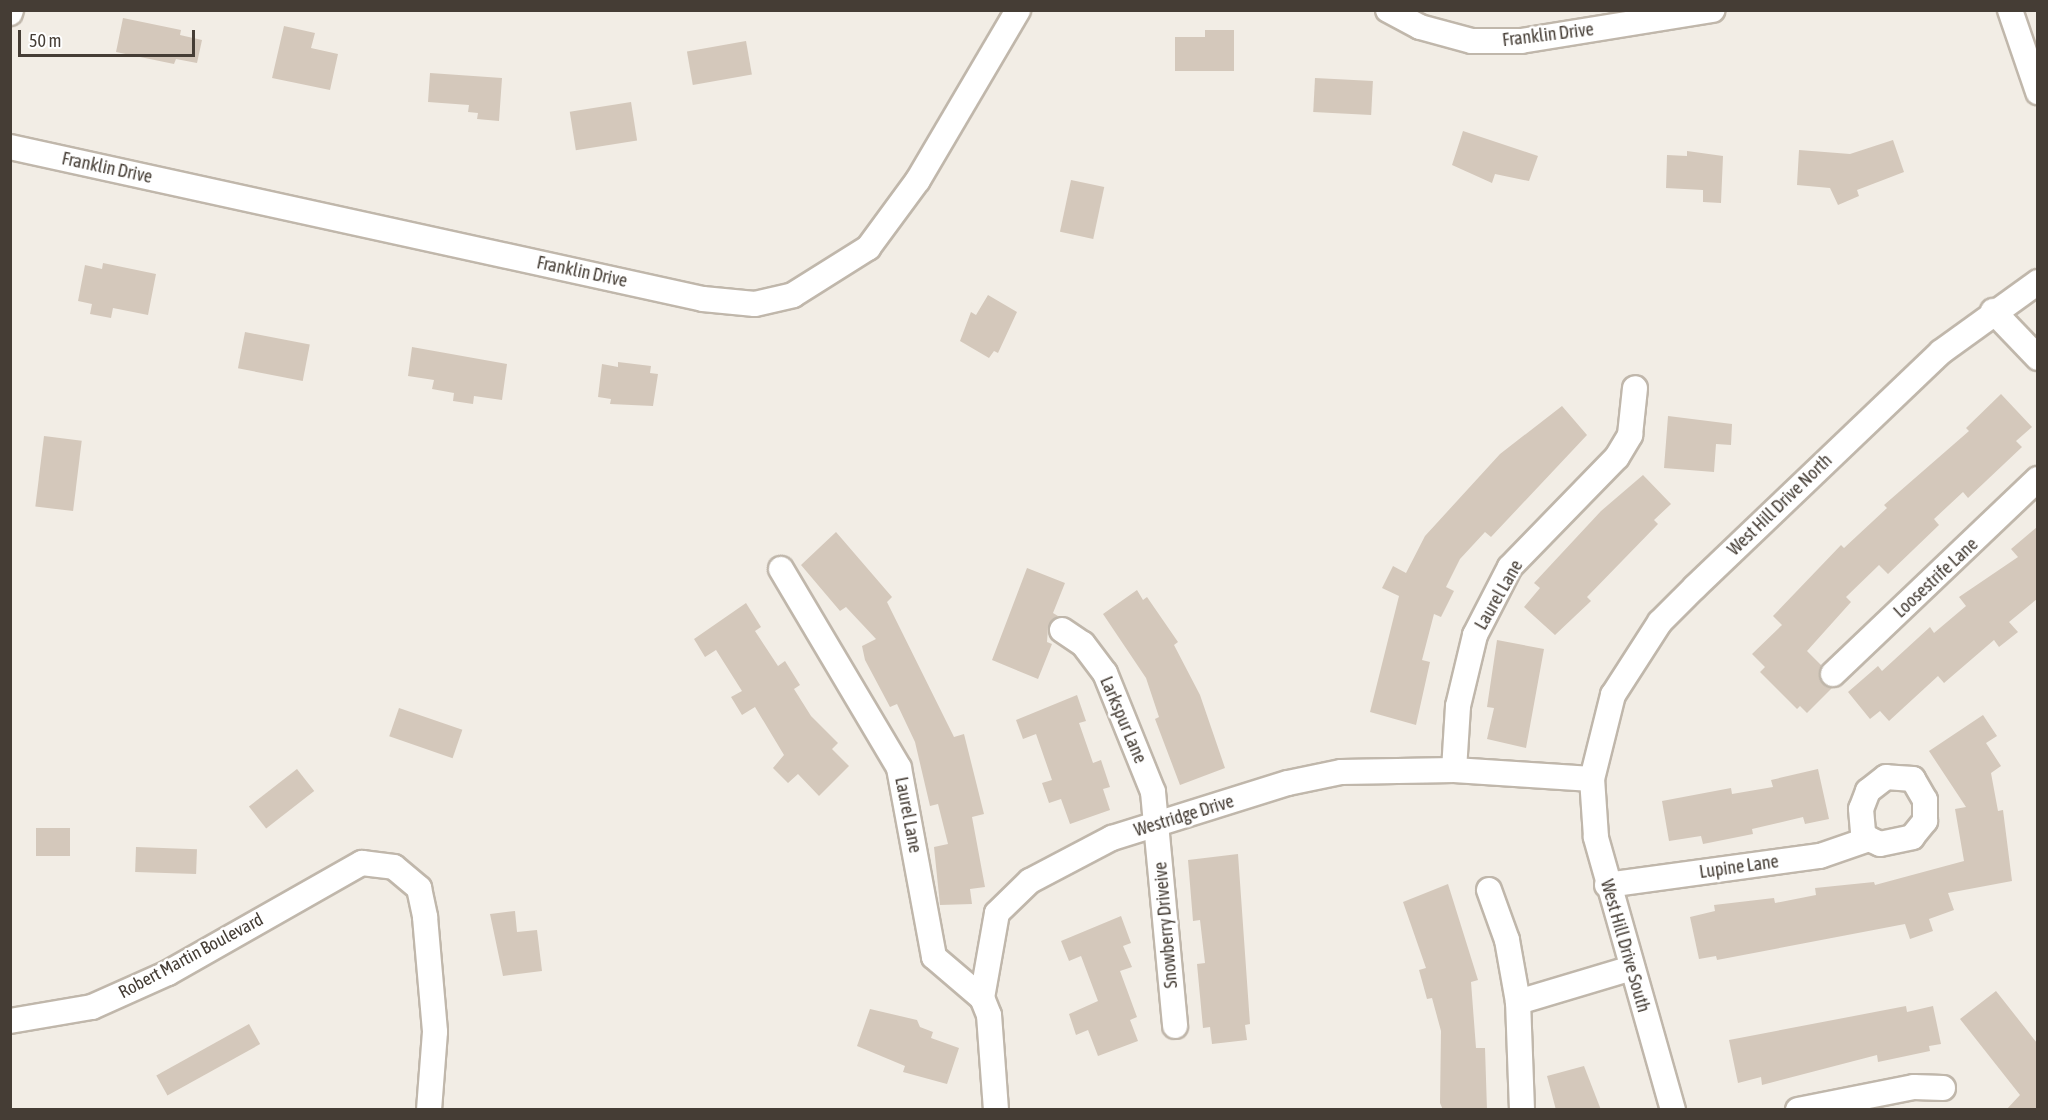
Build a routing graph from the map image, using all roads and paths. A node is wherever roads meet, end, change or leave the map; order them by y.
1 (1018, 10) edge
2 (1388, 10) edge
3 (1713, 10) edge
4 (2011, 11) edge
5 (2037, 92) edge
6 (10, 147) edge
7 (2037, 282) edge
8 (1993, 311) junction
9 (2037, 358) edge
10 (1635, 388) dead end
11 (2037, 479) edge
12 (781, 569) dead end
13 (1062, 630) dead end
14 (1833, 674) dead end
15 (1454, 770) junction
16 (1592, 779) junction
17 (1158, 825) junction
18 (1869, 839) dead end
19 (1607, 885) junction
20 (1489, 890) dead end
21 (1632, 969) junction
22 (982, 998) junction
23 (1518, 1002) junction
24 (10, 1021) edge
25 (1175, 1026) dead end
26 (1943, 1088) dead end
27 (998, 1109) edge
28 (429, 1110) edge
29 (1522, 1110) edge
30 (1673, 1110) edge
31 (1798, 1110) edge

1 - 6 street, Franklin Drive
2 - 3 street, Franklin Drive
4 - 5 street
7 - 8 street, West Hill Drive North
8 - 9 street
8 - 16 street, West Hill Drive North
10 - 15 street, Laurel Lane
11 - 14 street, Loosestrife Lane
12 - 22 street, Laurel Lane
13 - 17 street, Larkspur Lane
15 - 16 street, Westridge Drive
15 - 17 street, Westridge Drive
16 - 19 street, West Hill Drive South
17 - 22 street, Westridge Drive
17 - 25 street, Snowberry Driveive
18 - 19 street, Lupine Lane
19 - 21 street, West Hill Drive South
20 - 23 street
21 - 23 street
21 - 30 street, West Hill Drive South
22 - 27 street, Westridge Drive
23 - 29 street
24 - 28 street, Robert Martin Boulevard
26 - 31 street

